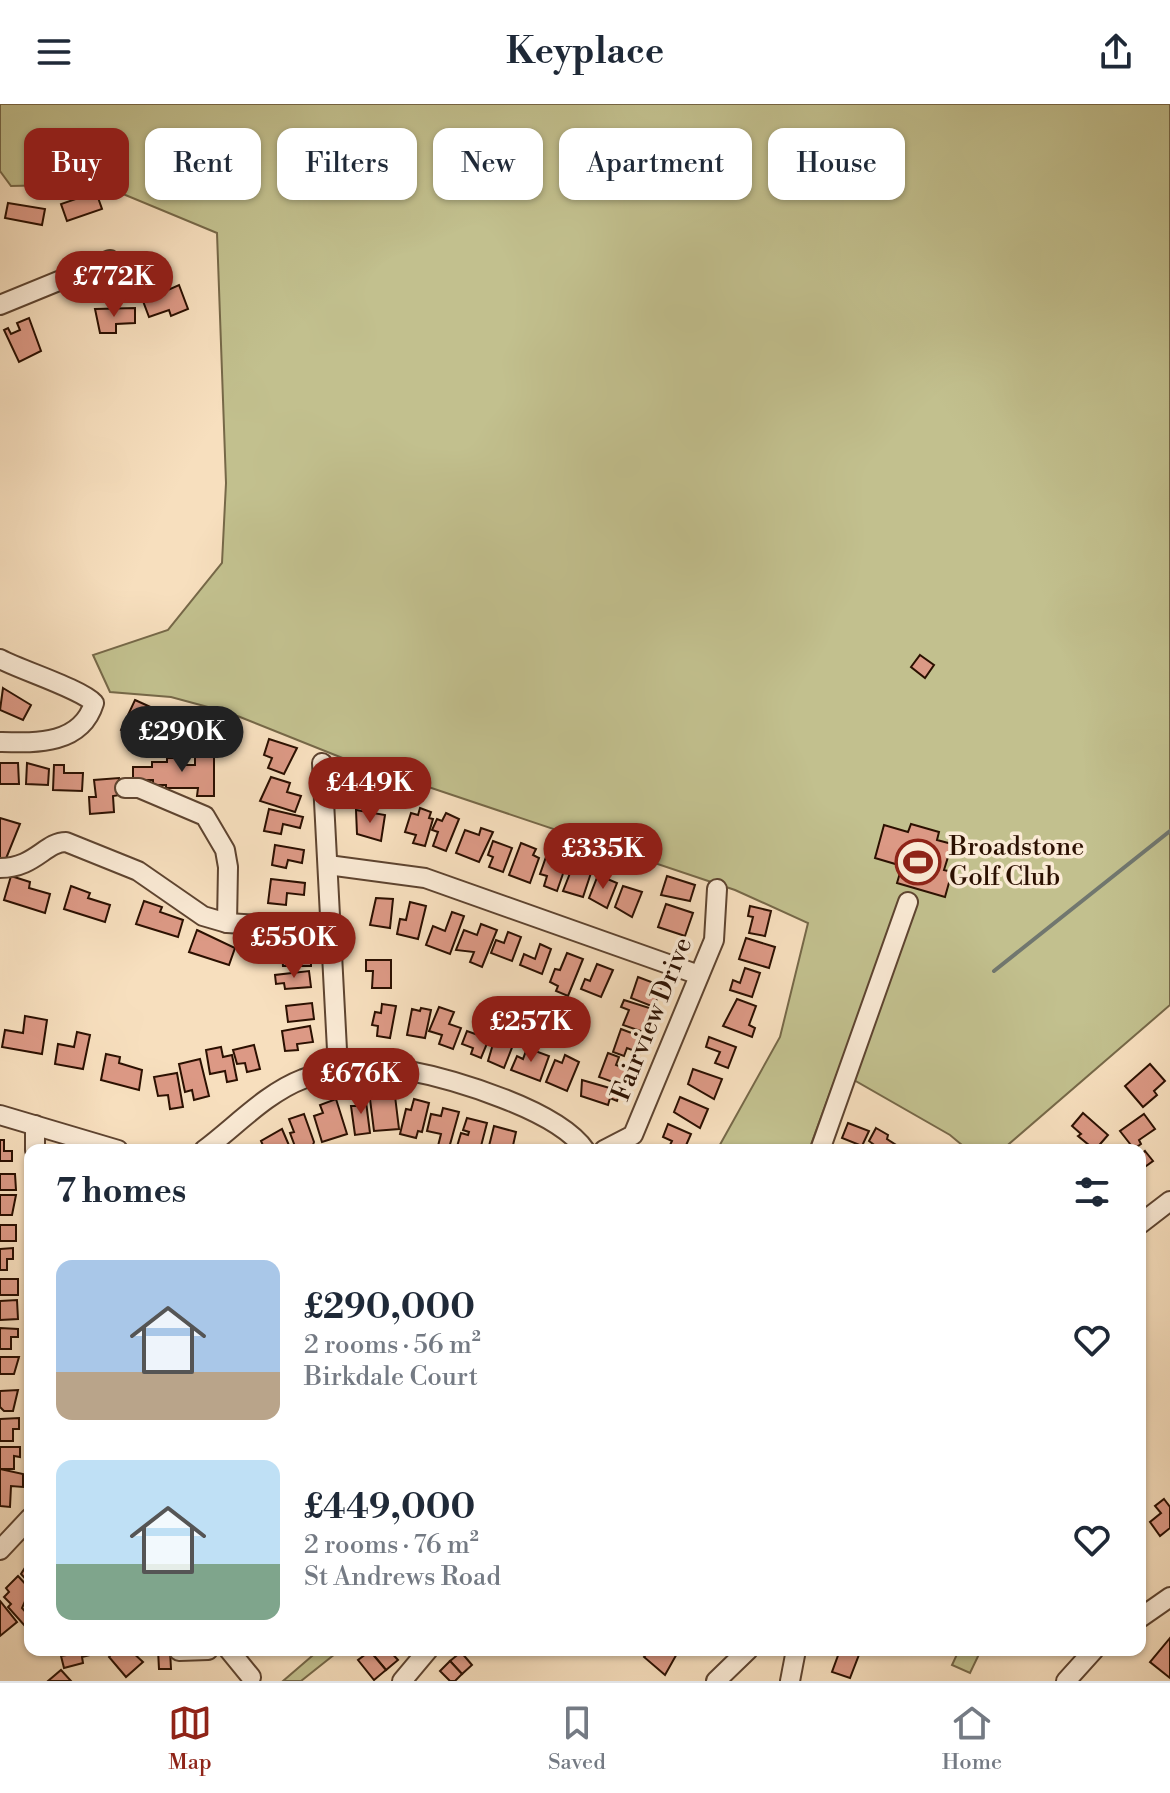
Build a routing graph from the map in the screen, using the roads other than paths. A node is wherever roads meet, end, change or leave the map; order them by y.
1 (110, 260) dead end
2 (0, 305) edge
3 (0, 659) edge
4 (0, 742) edge
5 (322, 763) dead end
6 (125, 788) dead end
7 (328, 865) junction
8 (0, 868) edge
9 (717, 889) dead end
10 (908, 902) dead end
11 (227, 923) junction
12 (330, 929) junction
13 (699, 975) junction
14 (338, 1069) junction
15 (0, 1115) edge
16 (35, 1125) junction
17 (35, 1144) edge
18 (98, 1144) edge
19 (212, 1144) edge
20 (581, 1144) edge
21 (616, 1144) edge
22 (822, 1144) edge
23 (1170, 1201) edge
24 (1146, 1219) edge
25 (24, 1524) edge
26 (0, 1550) edge
27 (1170, 1597) edge
28 (1146, 1614) edge
29 (234, 1656) edge
30 (423, 1656) edge
31 (742, 1656) edge
32 (795, 1656) edge
33 (1089, 1656) edge
34 (251, 1677) dead end
35 (402, 1681) edge
36 (716, 1681) edge
37 (790, 1681) edge
38 (1066, 1681) edge

1 - 2 street
3 - 4 street
5 - 7 street
6 - 11 street
7 - 12 street
7 - 13 street
8 - 11 street
9 - 13 street, Fairview Drive
10 - 22 street
11 - 12 street
12 - 14 street
13 - 21 street, Fairview Drive
14 - 19 street
14 - 20 street
15 - 16 street
16 - 17 street
16 - 18 street
23 - 24 street
25 - 26 street
27 - 28 street
29 - 34 street
30 - 35 street
31 - 36 street
32 - 37 street
33 - 38 street

